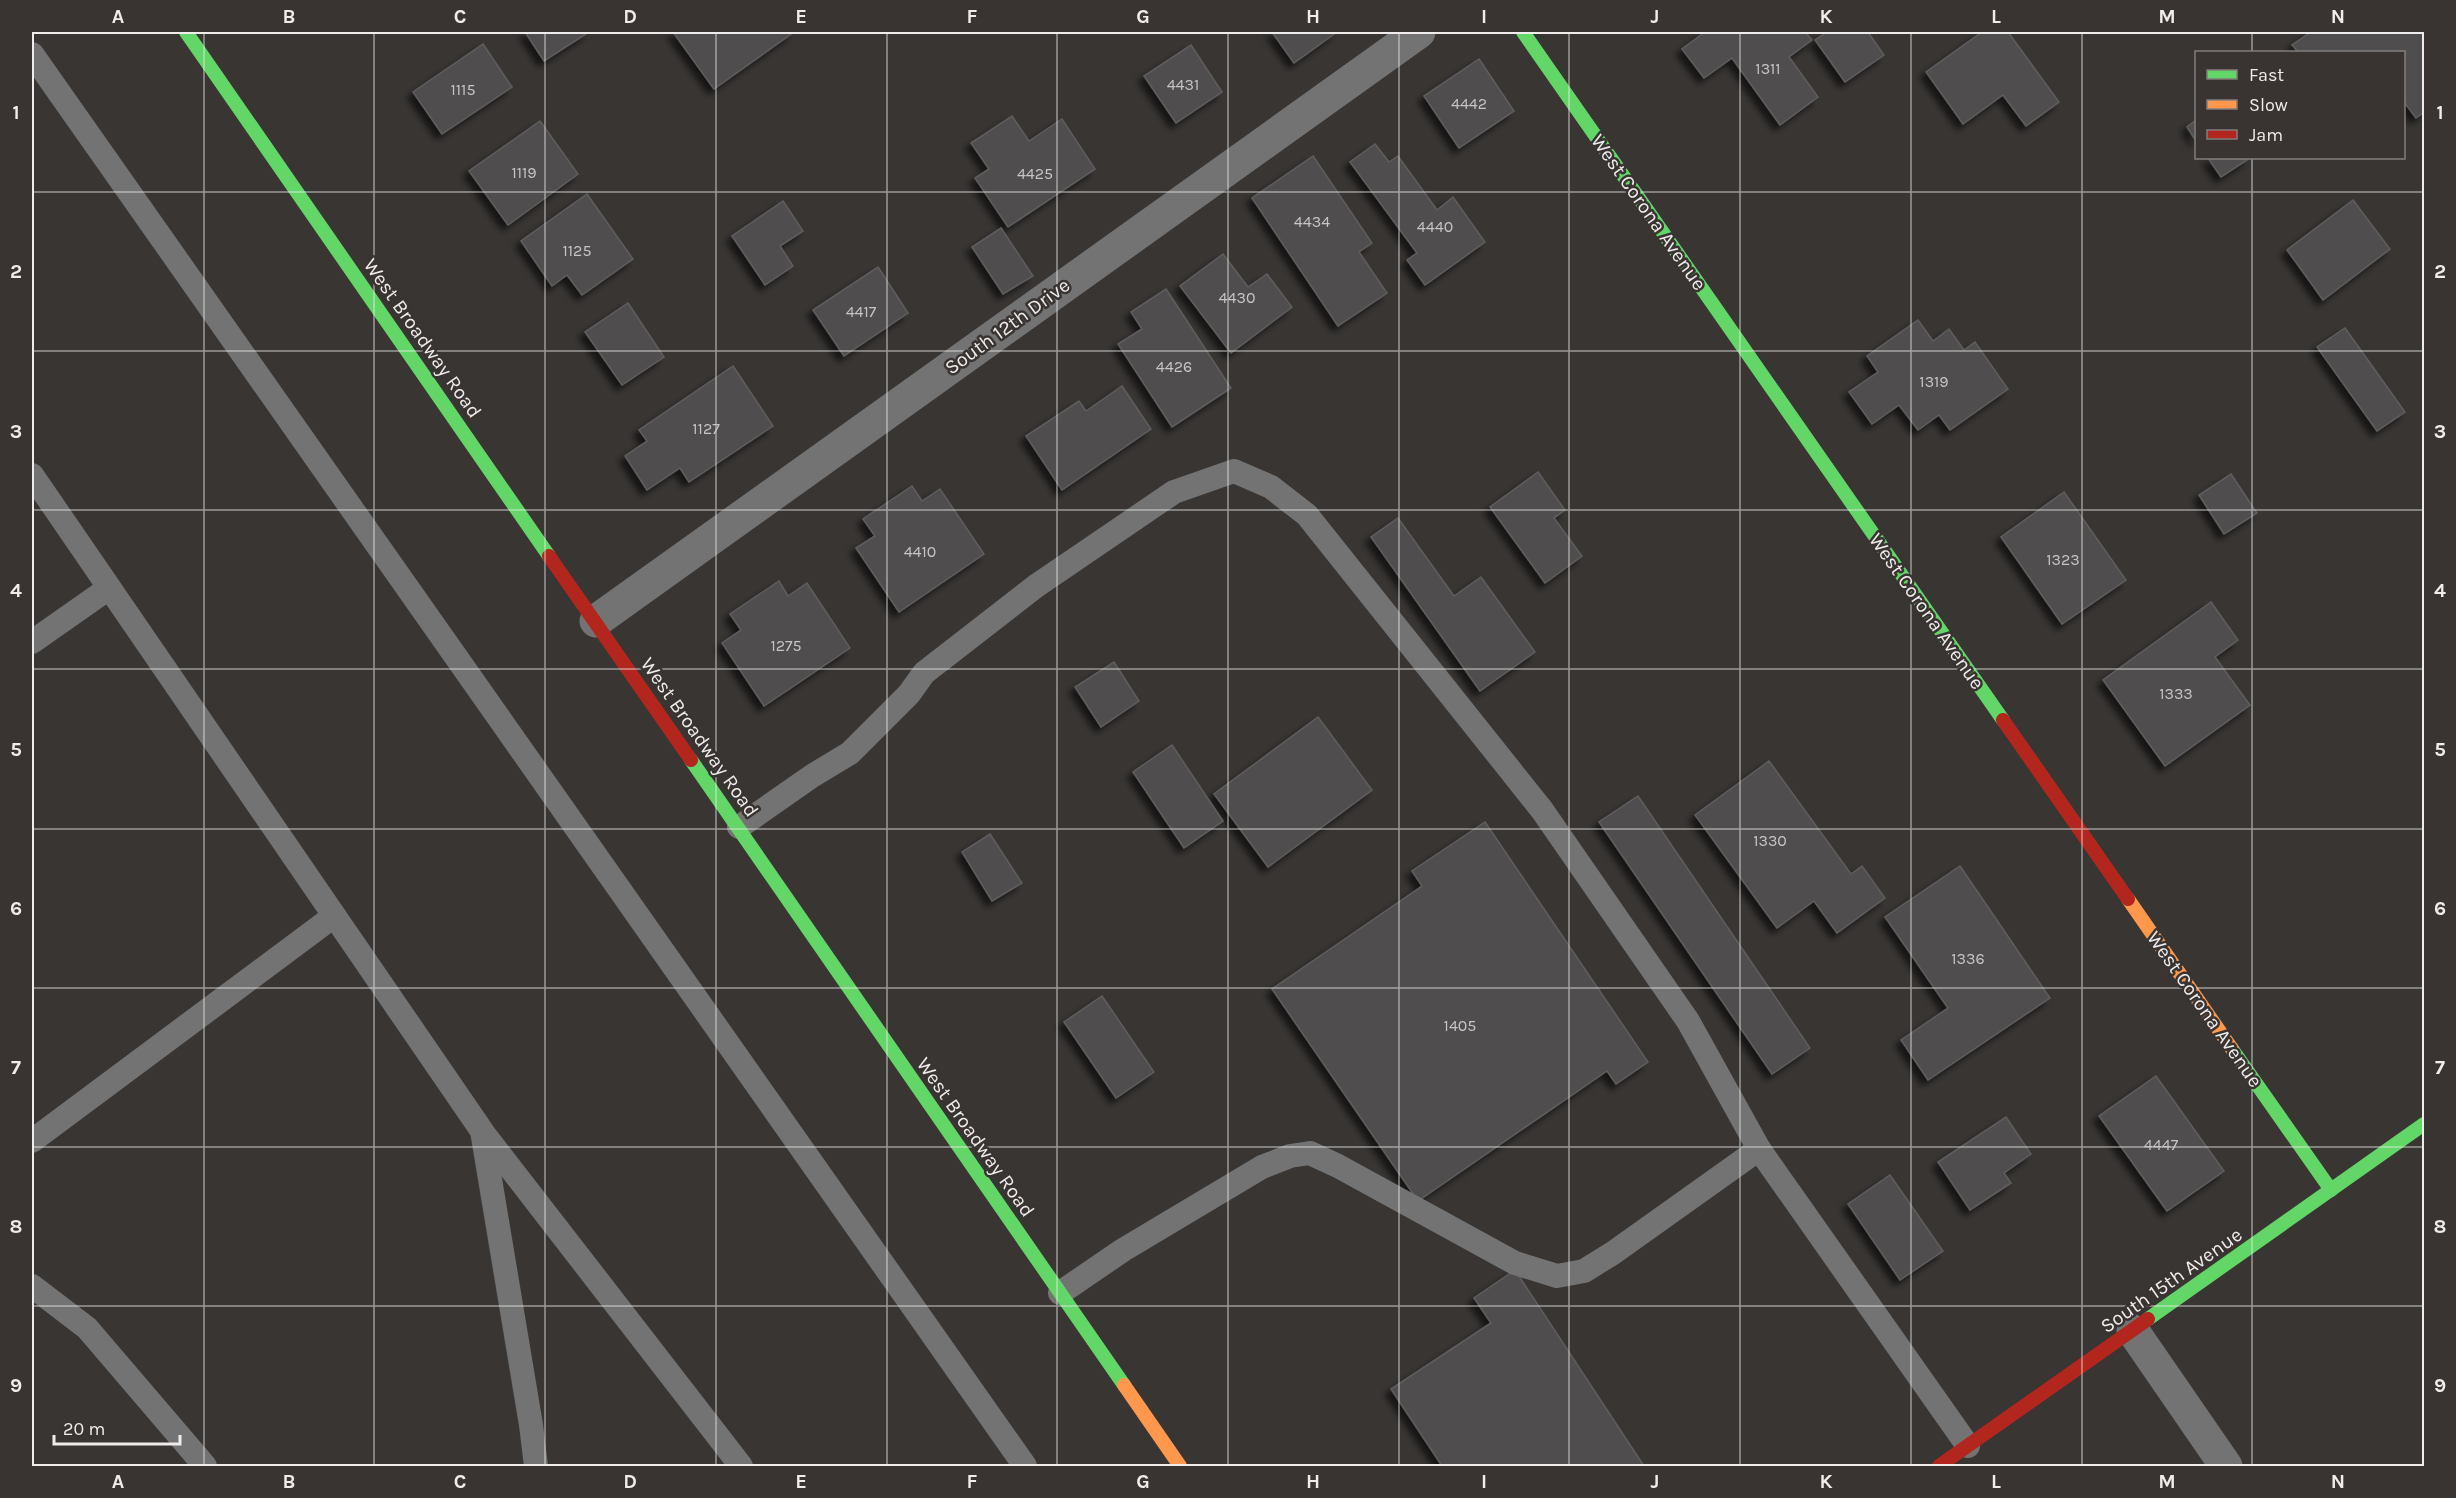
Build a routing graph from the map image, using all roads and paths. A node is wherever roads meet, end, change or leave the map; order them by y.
1 (186, 32) edge
2 (1419, 32) edge
3 (1523, 32) edge
4 (32, 54) edge
5 (32, 475) edge
6 (109, 588) junction
7 (596, 621) junction
8 (32, 642) edge
9 (739, 827) junction
10 (334, 916) junction
11 (2424, 1124) edge
12 (482, 1131) junction
13 (32, 1141) edge
14 (1759, 1149) junction
15 (2331, 1190) junction
16 (32, 1287) edge
17 (1060, 1293) junction
18 (2133, 1331) junction
19 (1968, 1446) junction
20 (205, 1467) edge
21 (536, 1467) edge
22 (741, 1467) edge
23 (1025, 1467) edge
24 (1179, 1467) edge
25 (1939, 1467) edge
26 (2226, 1467) edge

1 - 7 street, West Broadway Road
2 - 7 street, South 12th Drive
3 - 15 street, West Corona Avenue
4 - 23 lane
5 - 6 lane
6 - 8 lane
6 - 10 lane
7 - 9 street, West Broadway Road
9 - 14 lane
9 - 17 street, West Broadway Road
10 - 12 lane
10 - 13 lane
11 - 15 street, South 15th Avenue
12 - 21 lane
12 - 22 lane
14 - 17 lane
14 - 19 lane
15 - 18 street, South 15th Avenue
16 - 20 lane
17 - 24 street, West Broadway Road
18 - 19 street, South 15th Avenue
18 - 26 street
19 - 25 street, South 15th Avenue

